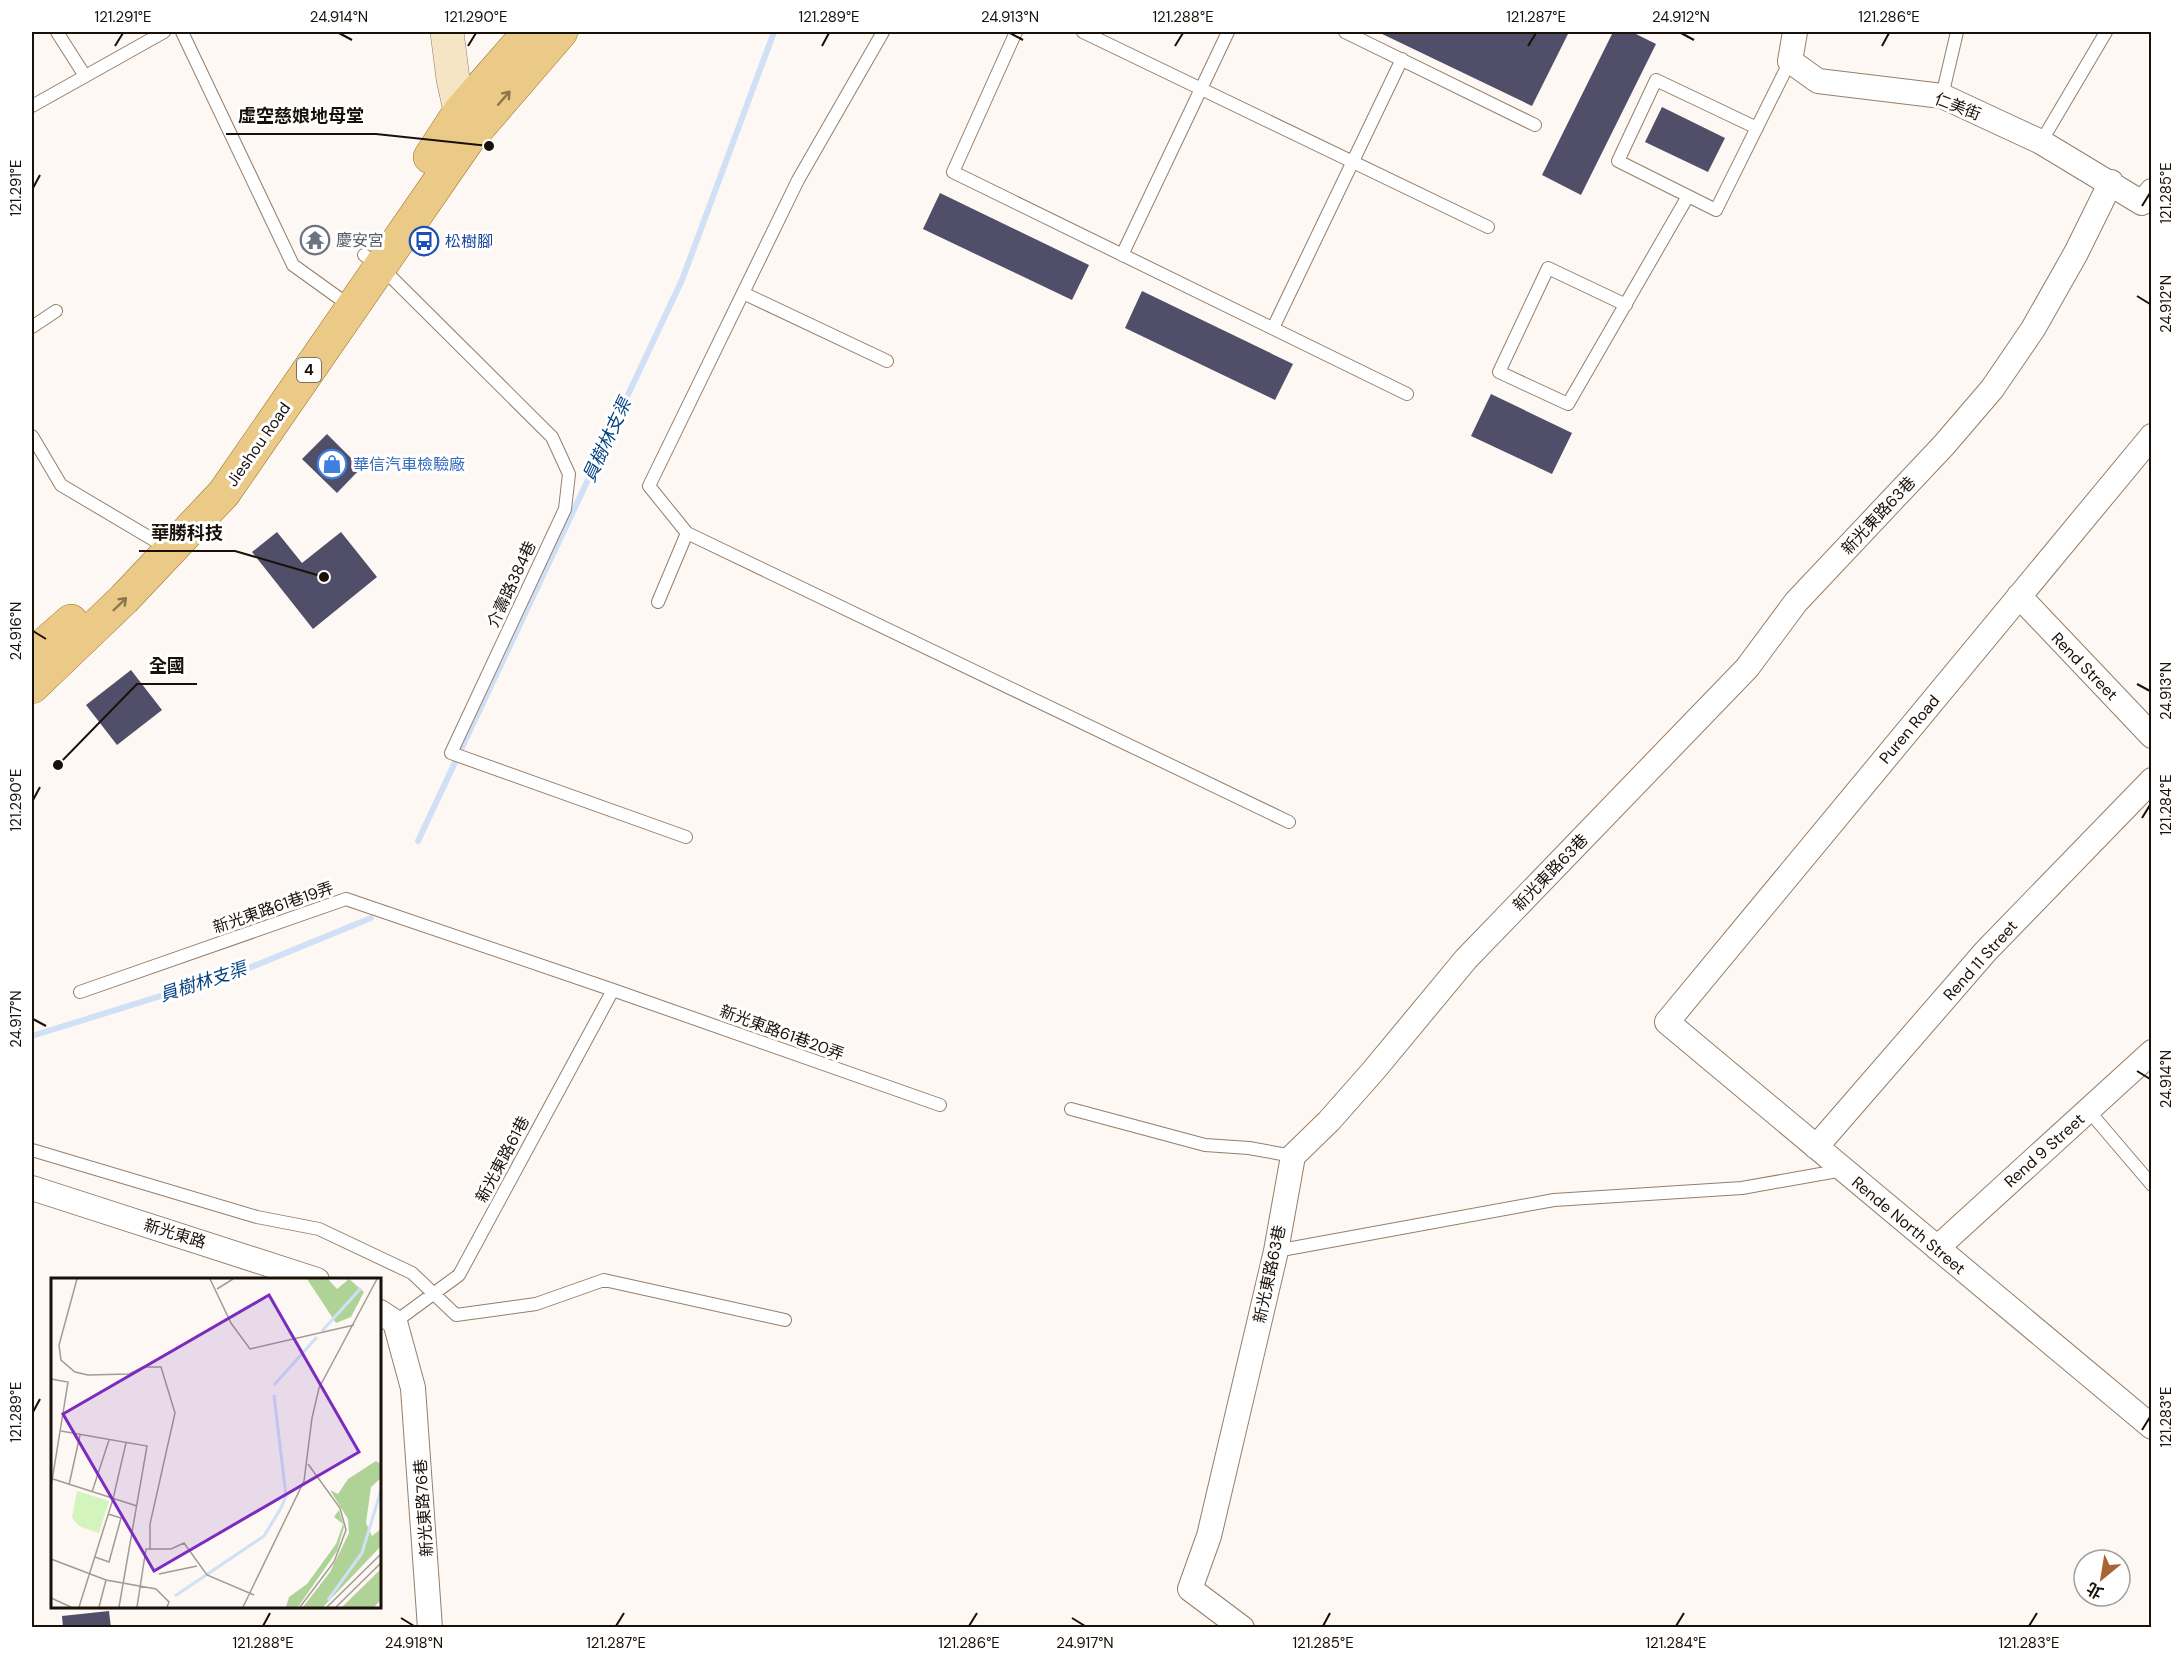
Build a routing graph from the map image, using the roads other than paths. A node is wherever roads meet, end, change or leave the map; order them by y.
1 (57, 32) edge
2 (164, 32) edge
3 (182, 32) edge
4 (447, 32) edge
5 (529, 32) edge
6 (561, 32) edge
7 (883, 32) edge
8 (1017, 32) edge
9 (1083, 32) edge
10 (1228, 32) edge
11 (1345, 32) edge
12 (1795, 32) edge
13 (1957, 32) edge
14 (2106, 32) edge
15 (1402, 59) junction
16 (1790, 62) junction
17 (85, 76) junction
18 (1200, 88) junction
19 (1942, 96) junction
20 (32, 106) edge
21 (1535, 125) dead end
22 (464, 126) junction
23 (1757, 128) junction
24 (2042, 142) junction
25 (1353, 162) junction
26 (2111, 182) junction
27 (1689, 196) junction
28 (2147, 197) edge
29 (1488, 227) dead end
30 (1122, 255) junction
31 (372, 261) junction
32 (743, 293) junction
33 (344, 302) junction
34 (1626, 304) dead end
35 (56, 311) dead end
36 (32, 327) edge
37 (1273, 328) junction
38 (887, 361) dead end
39 (1407, 394) dead end
40 (32, 435) edge
41 (2151, 436) edge
42 (687, 533) junction
43 (161, 544) junction
44 (2019, 596) junction
45 (658, 602) dead end
46 (32, 655) edge
47 (32, 687) edge
48 (2151, 736) edge
49 (2151, 780) edge
50 (1289, 822) dead end
51 (687, 837) dead end
52 (613, 990) junction
53 (80, 992) dead end
54 (1667, 1022) joint
55 (2151, 1052) edge
56 (940, 1106) dead end
57 (1071, 1109) dead end
58 (2088, 1110) junction
59 (1816, 1147) junction
60 (32, 1150) edge
61 (1293, 1156) junction
62 (1844, 1170) junction
63 (2151, 1185) edge
64 (32, 1188) edge
65 (1937, 1248) junction
66 (1276, 1251) junction
67 (311, 1278) edge
68 (435, 1294) junction
69 (387, 1317) edge
70 (786, 1320) dead end
71 (2148, 1416) edge
72 (430, 1628) edge
73 (1242, 1628) edge

1 - 17 lane
2 - 17 lane
3 - 33 lane
4 - 22 street
5 - 22 main road, Jieshou Road / 4
22 -> 6 main road, Jieshou Road / 4
7 - 32 lane
8 - 30 lane
9 - 18 lane
10 - 18 lane
11 - 15 lane
12 - 16 street
13 - 19 lane
14 - 24 lane
15 - 21 lane
15 - 25 lane
16 - 19 street, 仁美街
16 - 23 lane
17 - 20 lane
18 - 25 lane
18 - 30 lane
19 - 24 street, 仁美街
22 - 31 main road, Jieshou Road / 4
23 - 27 lane
23 - 27 lane
24 - 26 street, 仁美街
25 - 29 lane
25 - 37 lane
26 - 28 street, 仁美街
26 - 61 street, 新光東路63巷
27 - 34 lane
30 - 37 lane
31 - 33 main road, Jieshou Road / 4
31 - 51 lane, 介壽路384巷
32 - 38 lane
32 - 42 lane
33 - 43 main road, Jieshou Road / 4
35 - 36 lane
37 - 39 lane
40 - 43 lane
41 - 44 street, Puren Road
42 - 45 lane
42 - 50 lane
43 - 46 main road, Jieshou Road / 4
47 -> 43 main road, Jieshou Road / 4
44 - 48 street, Rend Street
44 - 54 street, Puren Road
49 - 59 street, Rend 11 Street
52 - 53 lane, 新光東路61巷19弄
52 - 56 lane, 新光東路61巷20弄
52 - 68 lane, 新光東路61巷
54 - 59 street, Rende North Street
55 - 58 street, Rend 9 Street
57 - 61 lane
58 - 63 lane
58 - 65 street, Rend 9 Street
59 - 62 street, Rende North Street
60 - 68 lane
61 - 66 street, 新光東路63巷
62 - 65 street, Rende North Street
62 - 66 lane
64 - 67 street, 新光東路
65 - 71 street, Rende North Street
66 - 73 street, 新光東路63巷
68 - 69 lane, 新光東路61巷
68 - 70 lane
69 - 72 street, 新光東路76巷

